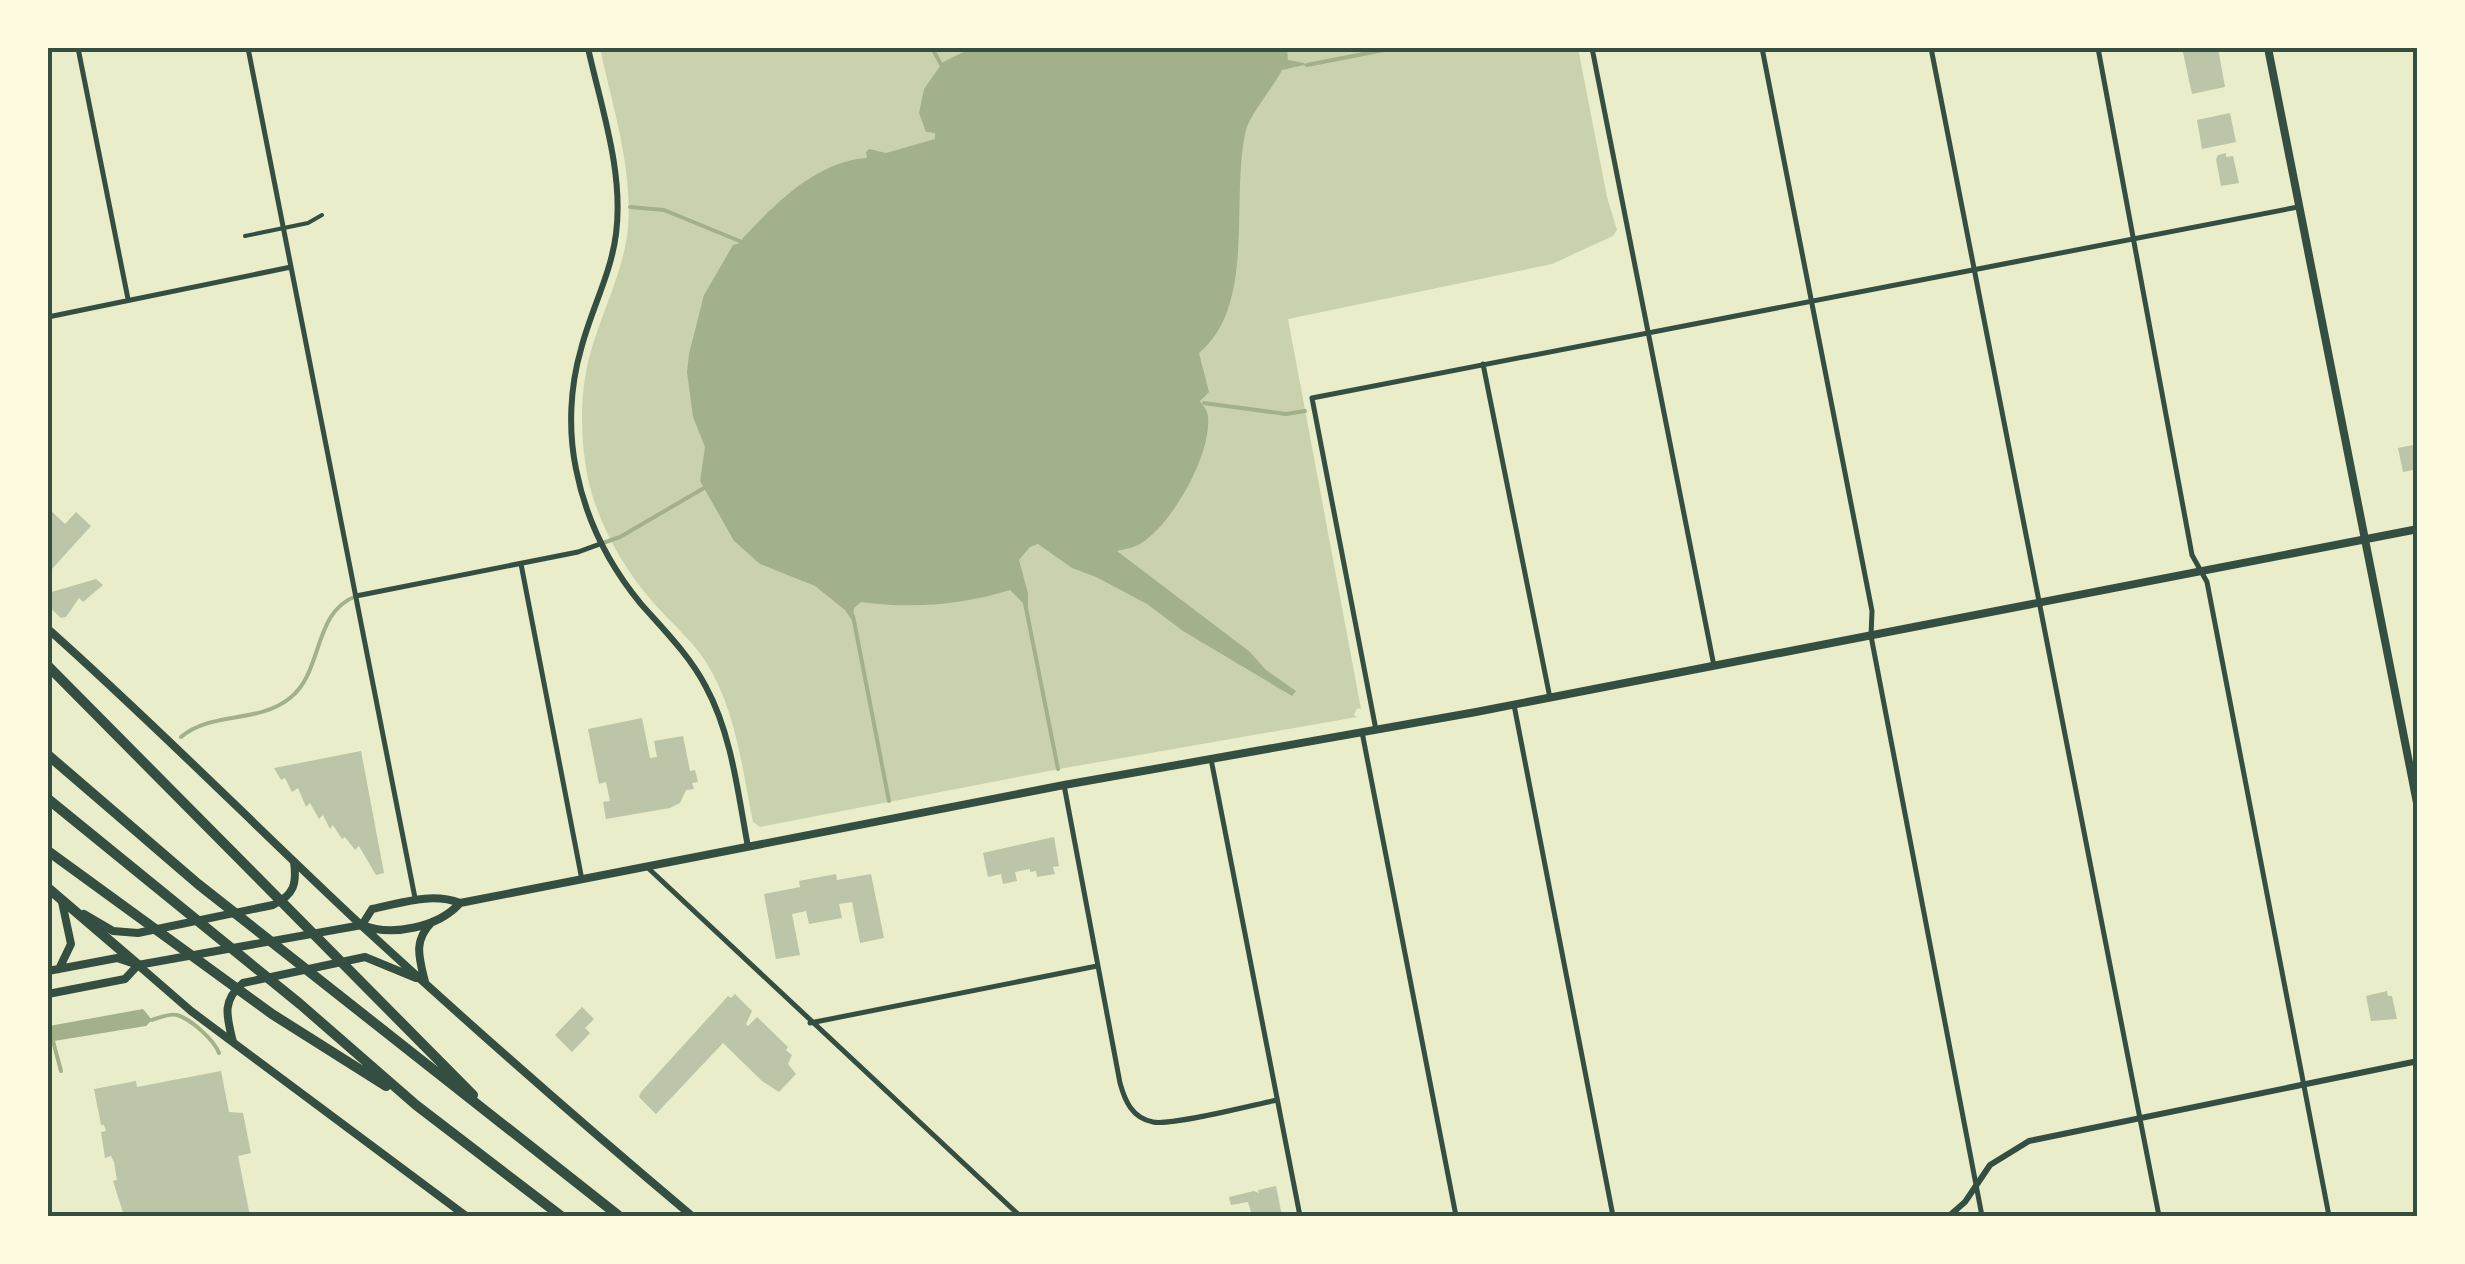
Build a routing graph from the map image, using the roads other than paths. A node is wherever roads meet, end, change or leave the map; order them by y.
1 (78, 48) edge
2 (248, 48) edge
3 (588, 48) edge
4 (1592, 48) edge
5 (1762, 48) edge
6 (1931, 48) edge
7 (2098, 48) edge
8 (2268, 48) edge
9 (2300, 206) junction
10 (322, 216) dead end
11 (245, 236) dead end
12 (2133, 239) junction
13 (291, 267) junction
14 (1974, 268) junction
15 (128, 299) junction
16 (1811, 300) junction
17 (48, 317) edge
18 (1648, 332) junction
19 (1483, 364) junction
20 (2418, 529) edge
21 (2366, 539) junction
22 (600, 544) junction
23 (521, 564) junction
24 (2201, 570) junction
25 (356, 596) junction
26 (2038, 602) junction
27 (48, 630) edge
28 (1871, 636) junction
29 (48, 666) edge
30 (1714, 666) junction
31 (1550, 698) junction
32 (1514, 705) junction
33 (1376, 730) junction
34 (1362, 732) junction
35 (48, 755) edge
36 (1211, 759) junction
37 (1064, 785) junction
38 (48, 799) edge
39 (2418, 808) edge
40 (748, 847) junction
41 (48, 851) edge
42 (294, 860) junction
43 (647, 867) junction
44 (582, 880) junction
45 (48, 888) edge
46 (416, 900) junction
47 (62, 902) junction
48 (460, 903) junction
49 (433, 922) junction
50 (362, 925) junction
51 (138, 965) junction
52 (1098, 966) junction
53 (59, 969) junction
54 (48, 971) edge
55 (425, 982) junction
56 (48, 994) edge
57 (810, 1023) junction
58 (232, 1042) junction
59 (2418, 1061) edge
60 (2303, 1084) junction
61 (1277, 1100) junction
62 (416, 1105) junction
63 (2140, 1116) junction
64 (502, 1125) junction
65 (1976, 1188) junction
66 (466, 1216) edge
67 (561, 1216) edge
68 (619, 1216) edge
69 (692, 1216) edge
70 (1020, 1216) edge
71 (1300, 1216) edge
72 (1456, 1216) edge
73 (1614, 1216) edge
74 (1949, 1216) edge
75 (1982, 1216) edge
76 (2160, 1216) edge
77 (2328, 1216) edge

1 - 15 street
2 - 13 street
3 - 22 street
4 - 18 street
5 - 16 street
6 - 14 street
7 - 12 street
8 - 9 main road
9 - 12 street
9 - 21 main road
10 - 11 street
12 - 14 street
12 - 24 street
13 - 15 street
13 - 25 street
14 - 16 street
14 - 26 street
15 - 17 street
16 - 18 street
16 - 28 street
18 - 19 street
18 - 30 street
19 - 31 street
19 - 33 street
20 - 21 main road
21 - 24 main road
21 - 39 main road
22 - 23 street
22 - 40 street
23 - 25 street
23 - 44 street
24 - 26 main road
24 - 60 street
25 - 46 street
26 - 28 main road
26 - 63 street
27 - 42 main road
28 - 30 main road
28 - 65 street
29 - 64 highway
30 - 31 main road
31 - 32 main road
32 - 33 main road
32 - 73 street
33 - 34 main road
34 - 36 main road
34 - 72 street
35 - 64 highway
36 - 37 main road
36 - 61 street
37 - 40 main road
37 - 52 street
38 - 62 highway
40 - 43 main road
41 - 62 highway
42 - 47 main road
42 - 50 main road
43 - 44 main road
43 - 57 street
44 - 48 main road
45 - 47 highway
46 - 48 main road
46 - 50 main road
47 - 51 highway
47 - 53 main road
48 - 49 main road
49 - 50 main road
49 - 55 main road
50 - 51 main road
50 - 55 main road
51 - 53 main road
51 - 56 main road
51 - 58 main road
52 - 57 street
52 - 61 street
53 - 54 main road
55 - 58 main road
55 - 69 main road
57 - 70 street
58 - 66 main road
59 - 60 street
60 - 63 street
60 - 77 street
61 - 71 street
62 - 67 highway
63 - 65 street
63 - 76 street
64 - 68 highway
65 - 74 street
65 - 75 street

